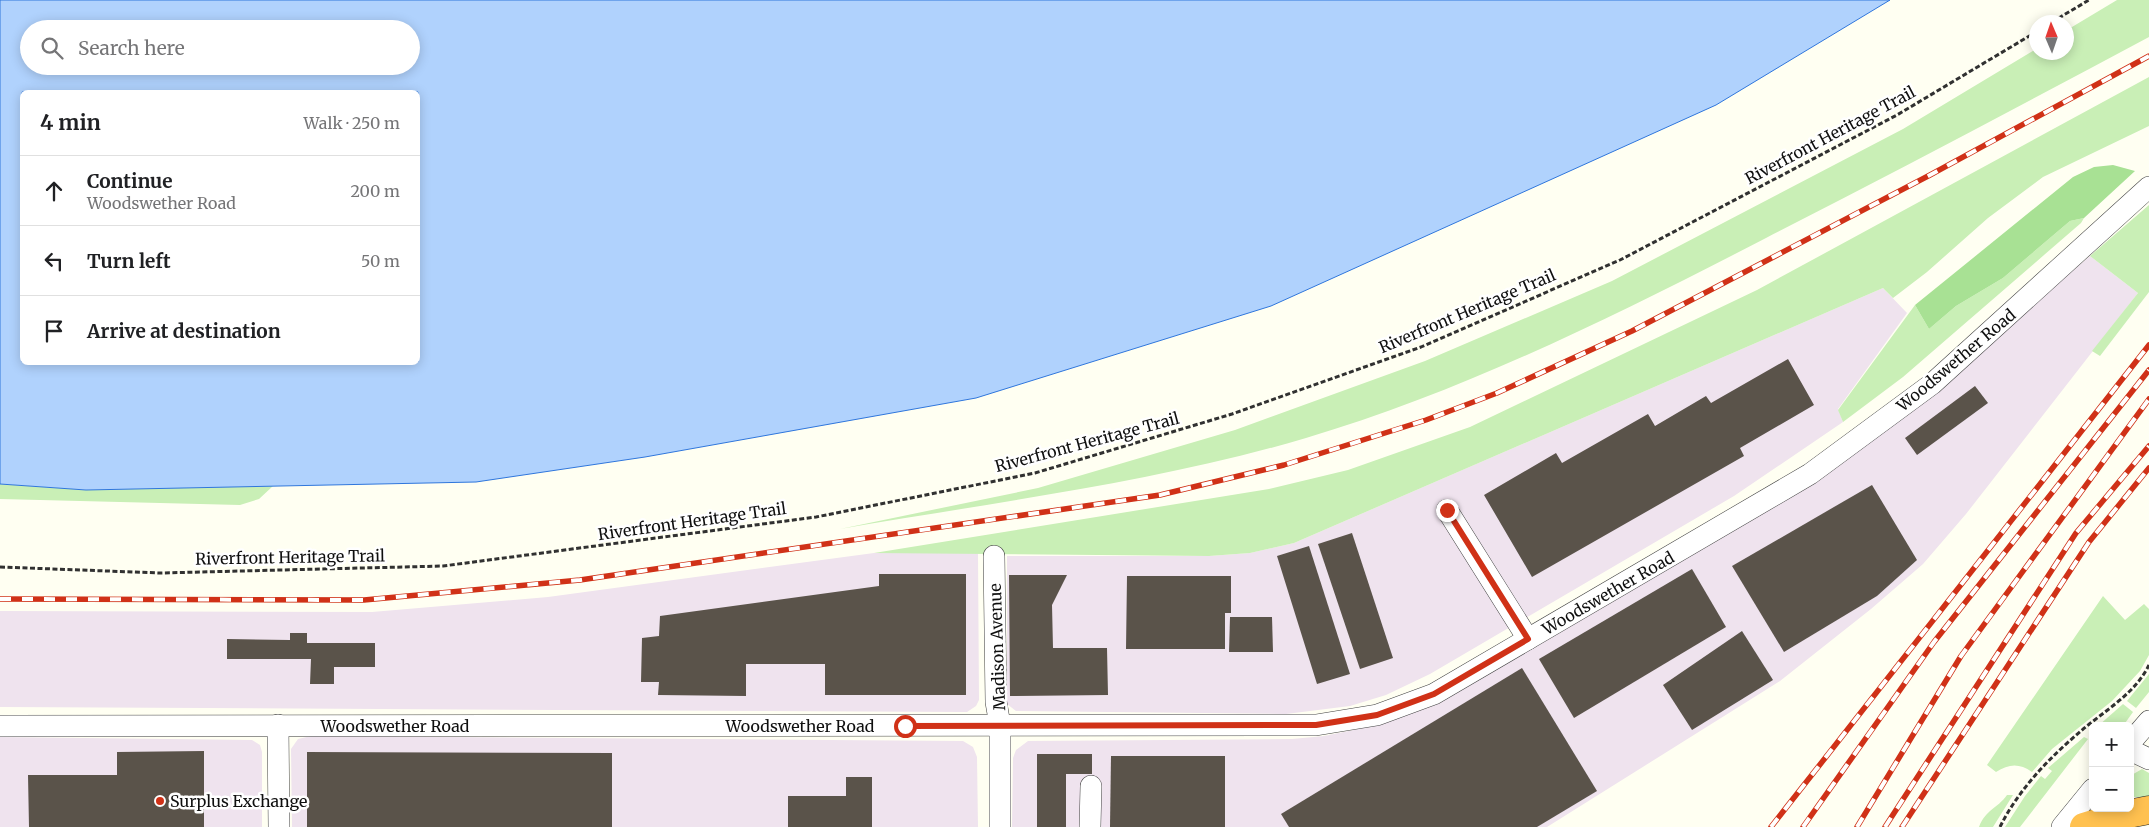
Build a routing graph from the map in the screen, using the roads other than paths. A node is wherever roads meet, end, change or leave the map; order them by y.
1 (2149, 187) edge
2 (1447, 510) dead end
3 (994, 556) dead end
4 (1528, 639) junction
5 (2149, 722) edge
6 (278, 725) junction
7 (0, 726) edge
8 (1000, 726) junction
9 (2134, 739) edge
10 (2134, 752) edge
11 (2149, 759) edge
12 (1092, 786) dead end
13 (2089, 794) edge
14 (2149, 810) edge
15 (279, 827) edge
16 (1000, 827) edge
17 (1090, 827) edge
18 (2062, 827) edge
19 (2084, 827) edge

1 - 4 street, Woodswether Road
2 - 4 street
3 - 8 street, Madison Avenue
4 - 8 street, Woodswether Road
5 - 9 street
6 - 7 street, Woodswether Road
6 - 8 street, Woodswether Road
6 - 15 street
8 - 16 street, Madison Avenue
10 - 11 street
12 - 17 street
13 - 18 street
14 - 19 highway

